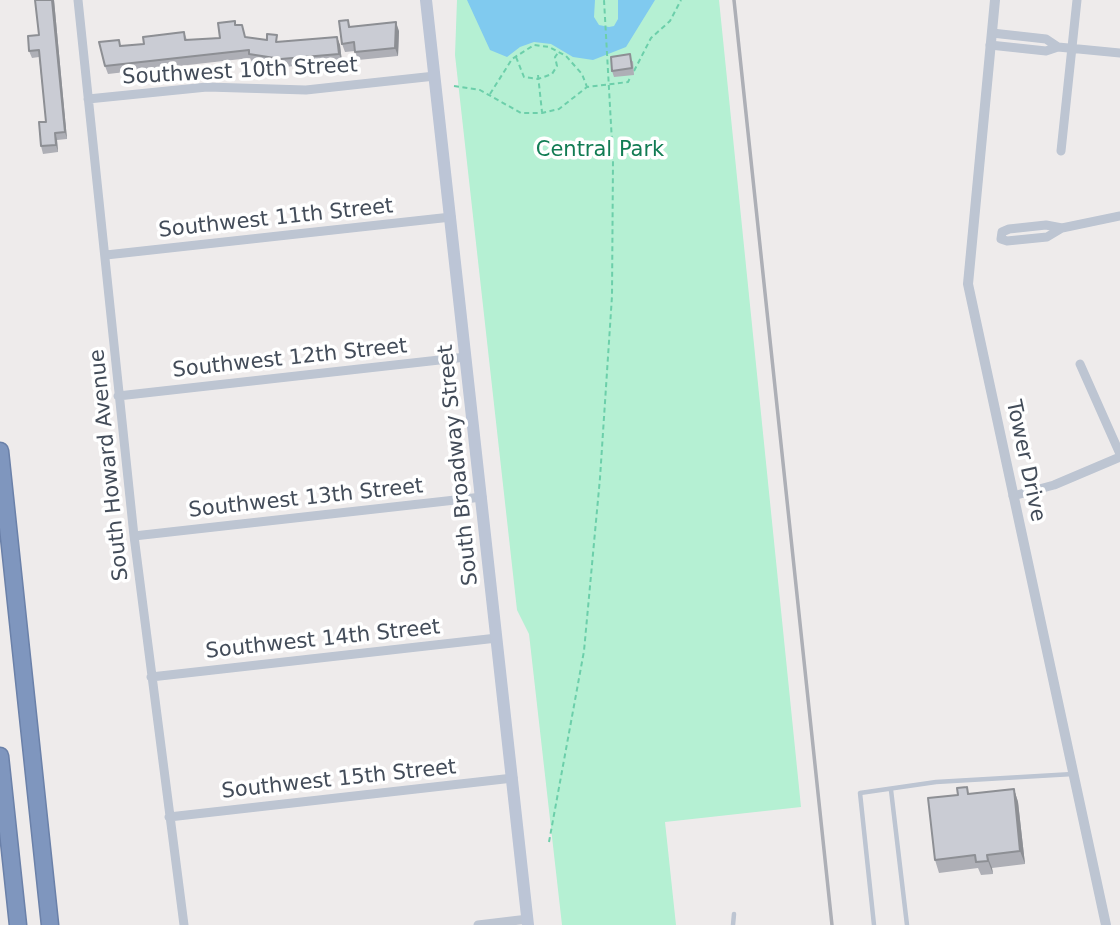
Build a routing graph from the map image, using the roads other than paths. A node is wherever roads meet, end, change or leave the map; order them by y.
1 (78, 0) edge
2 (426, 0) edge
3 (995, 0) edge
4 (1077, 0) edge
5 (991, 39) junction
6 (1071, 48) junction
7 (1120, 53) edge
8 (435, 76) junction
9 (88, 99) junction
10 (1060, 151) dead end
11 (1120, 216) edge
12 (451, 217) junction
13 (1062, 228) junction
14 (106, 255) junction
15 (466, 357) junction
16 (1080, 364) dead end
17 (118, 396) junction
18 (0, 451) edge
19 (1120, 456) edge
20 (1013, 496) junction
21 (482, 497) junction
22 (134, 536) junction
23 (497, 638) junction
24 (152, 677) junction
25 (0, 756) edge
26 (1074, 774) junction
27 (513, 778) junction
28 (891, 790) junction
29 (169, 817) junction
30 (734, 914) dead end
31 (528, 922) edge
32 (18, 925) edge
33 (50, 925) edge
34 (184, 925) edge
35 (478, 925) edge
36 (733, 925) edge
37 (874, 925) edge
38 (907, 925) edge
39 (1107, 925) edge

1 - 9 street, South Howard Avenue
2 - 8 main road, South Broadway Street
3 - 5 street, Tower Drive
4 - 6 street
5 - 6 street
5 - 20 street, Tower Drive
6 - 7 street
6 - 10 street
8 - 9 street, Southwest 10th Street
8 - 12 main road, South Broadway Street
9 - 14 street, South Howard Avenue
11 - 13 street
12 - 14 street, Southwest 11th Street
12 - 15 main road, South Broadway Street
13 - 13 street
14 - 17 street, South Howard Avenue
15 - 17 street, Southwest 12th Street
15 - 21 main road, South Broadway Street
16 - 19 street
17 - 22 street, South Howard Avenue
18 - 33 highway
19 - 20 street
20 - 26 street, Tower Drive
21 - 22 street, Southwest 13th Street
21 - 23 main road, South Broadway Street
22 - 24 street, South Howard Avenue
23 - 24 street, Southwest 14th Street
23 - 27 main road, South Broadway Street
24 - 29 street, South Howard Avenue
25 - 32 highway
26 - 28 lane
26 - 39 street, Tower Drive
27 - 29 street, Southwest 15th Street
27 - 31 main road, South Broadway Street
28 - 37 lane
28 - 38 lane
29 - 34 street, South Howard Avenue
30 - 36 lane
31 - 35 street

